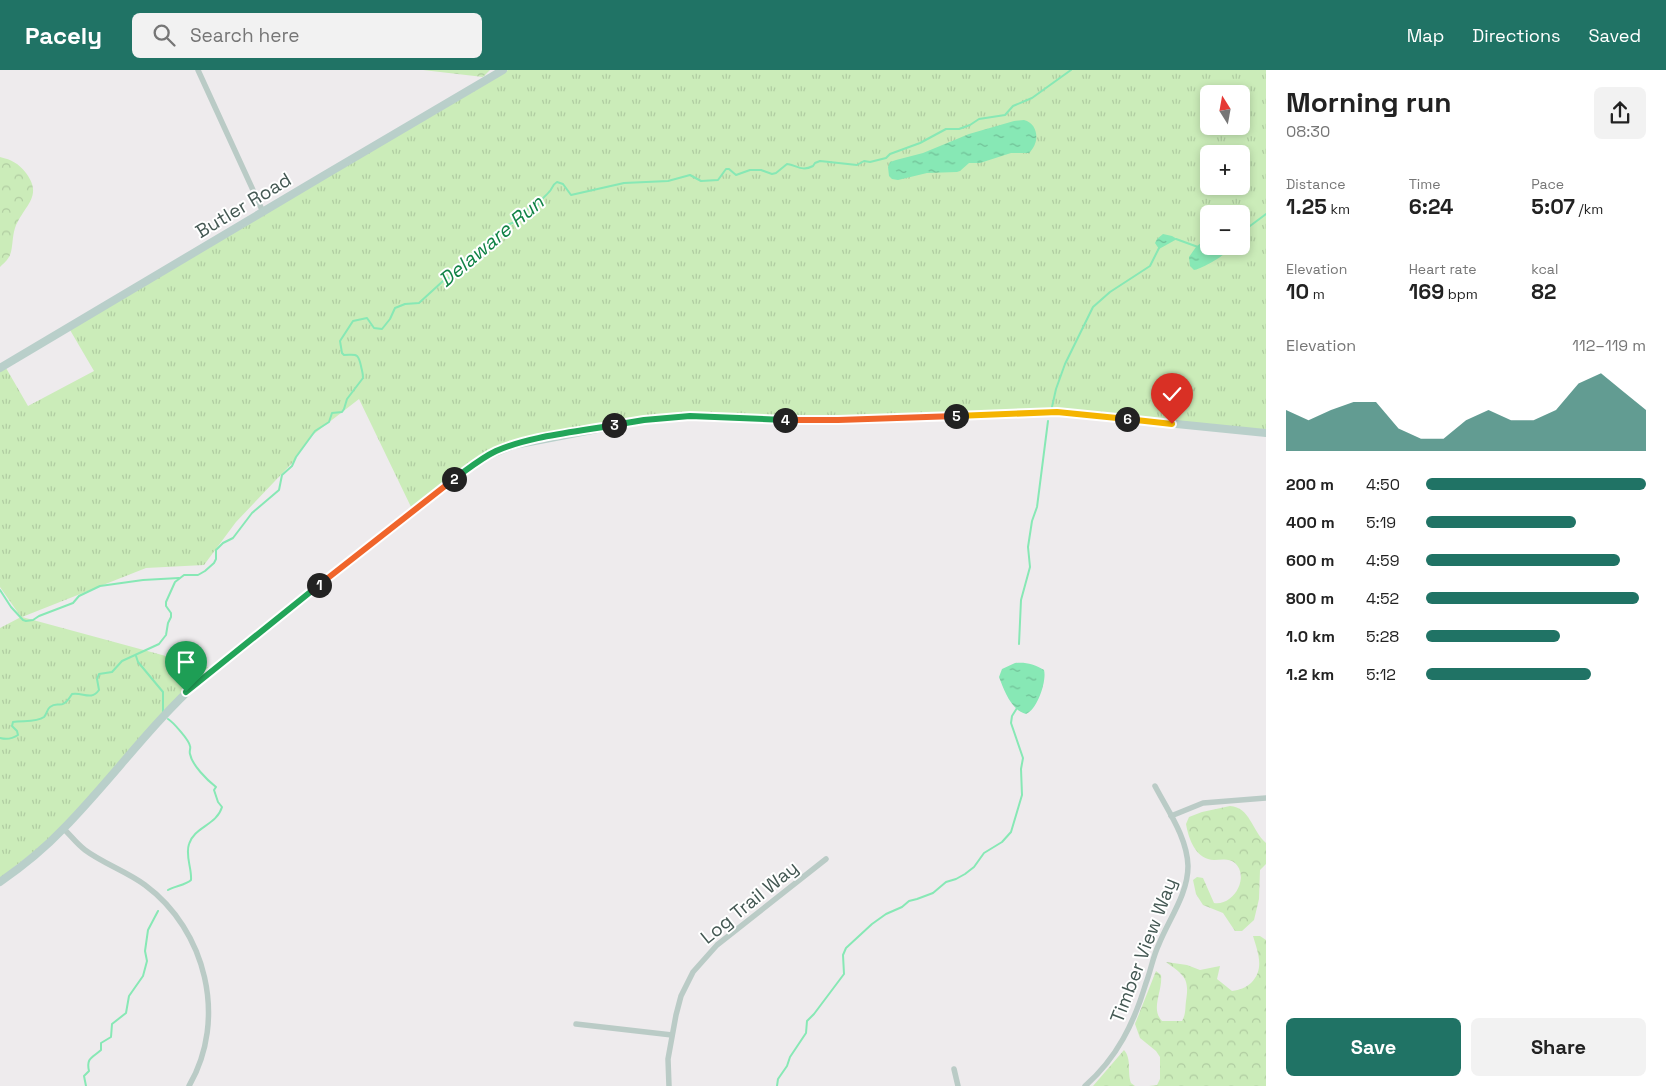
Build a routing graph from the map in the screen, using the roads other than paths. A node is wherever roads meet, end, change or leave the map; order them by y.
1 (198, 70) edge
2 (503, 70) edge
3 (263, 212) junction
4 (0, 368) edge
5 (1266, 433) edge
6 (1155, 786) dead end
7 (1266, 798) edge
8 (1171, 816) junction
9 (64, 829) junction
10 (826, 859) dead end
11 (0, 882) edge
12 (576, 1024) dead end
13 (672, 1035) junction
14 (954, 1069) dead end
15 (189, 1086) edge
16 (669, 1086) edge
17 (958, 1086) edge
18 (1085, 1086) edge

1 - 3 street
2 - 3 main road, Butler Road
3 - 4 main road, Butler Road
5 - 9 main road
6 - 8 street, Timber View Way
7 - 8 street
8 - 18 street, Timber View Way
9 - 11 main road
9 - 15 street
10 - 13 street, Log Trail Way
12 - 13 street
13 - 16 street, Log Trail Way
14 - 17 street

